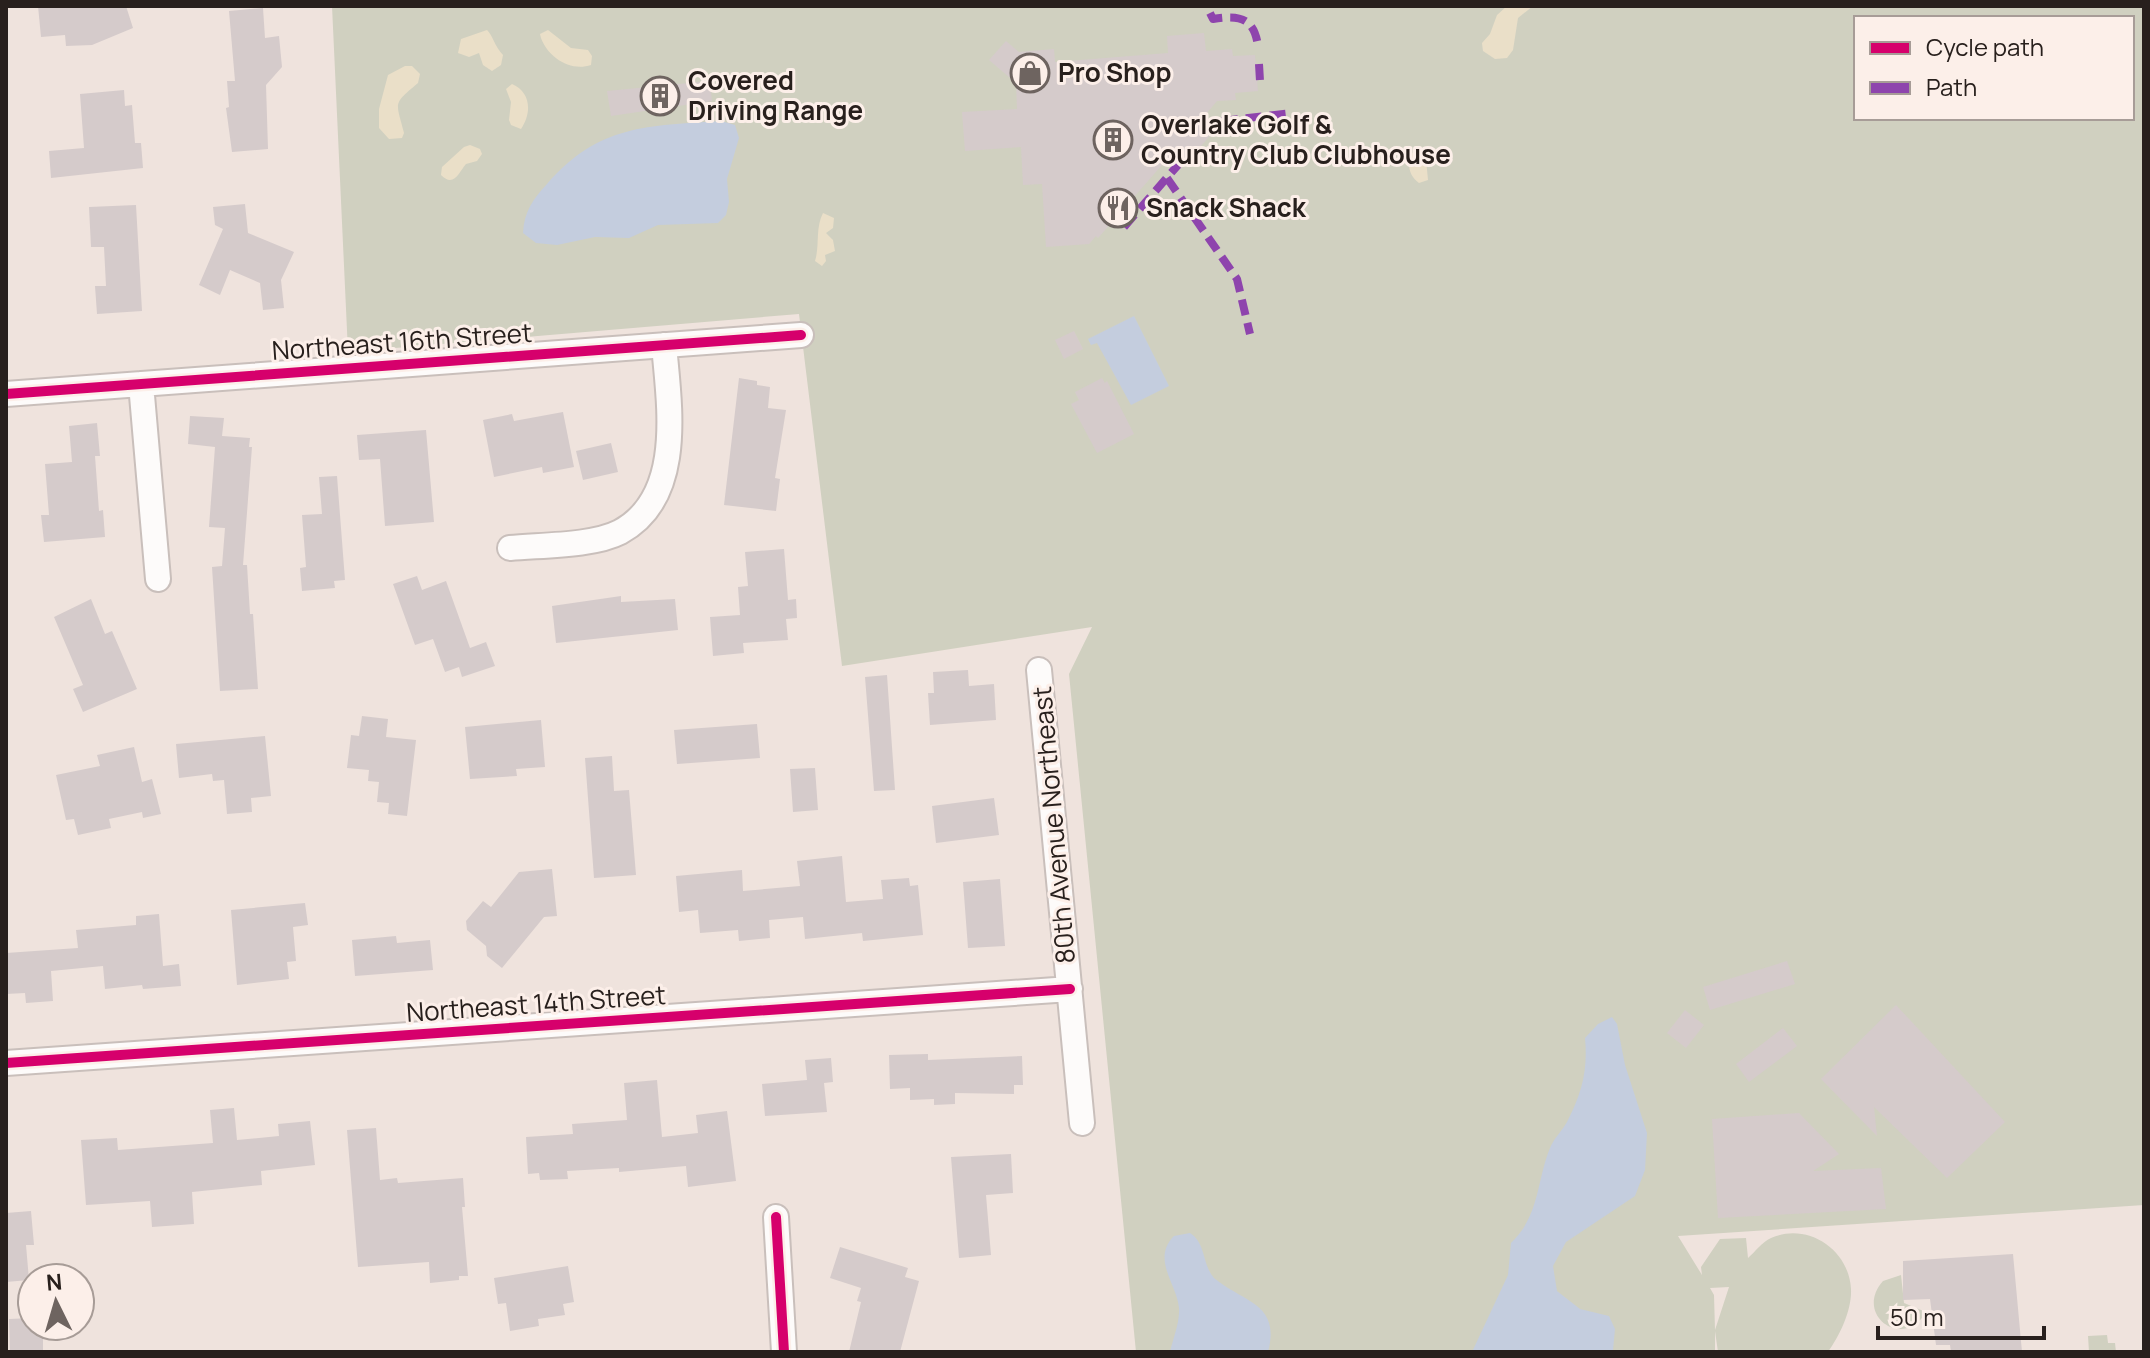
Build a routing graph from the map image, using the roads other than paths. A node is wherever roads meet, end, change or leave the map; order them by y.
1 (801, 335) dead end
2 (664, 345) junction
3 (141, 384) junction
4 (6, 394) edge
5 (510, 548) dead end
6 (158, 579) dead end
7 (1039, 670) dead end
8 (1070, 989) junction
9 (6, 1063) edge
10 (1082, 1123) dead end
11 (776, 1217) dead end
12 (784, 1352) edge

1 - 2 street, Northeast 16th Street
2 - 3 street, Northeast 16th Street
2 - 5 street
3 - 4 street, Northeast 16th Street
3 - 6 street
7 - 8 street, 80th Avenue Northeast
8 - 9 street, Northeast 14th Street
8 - 10 street, 80th Avenue Northeast
11 - 12 street

